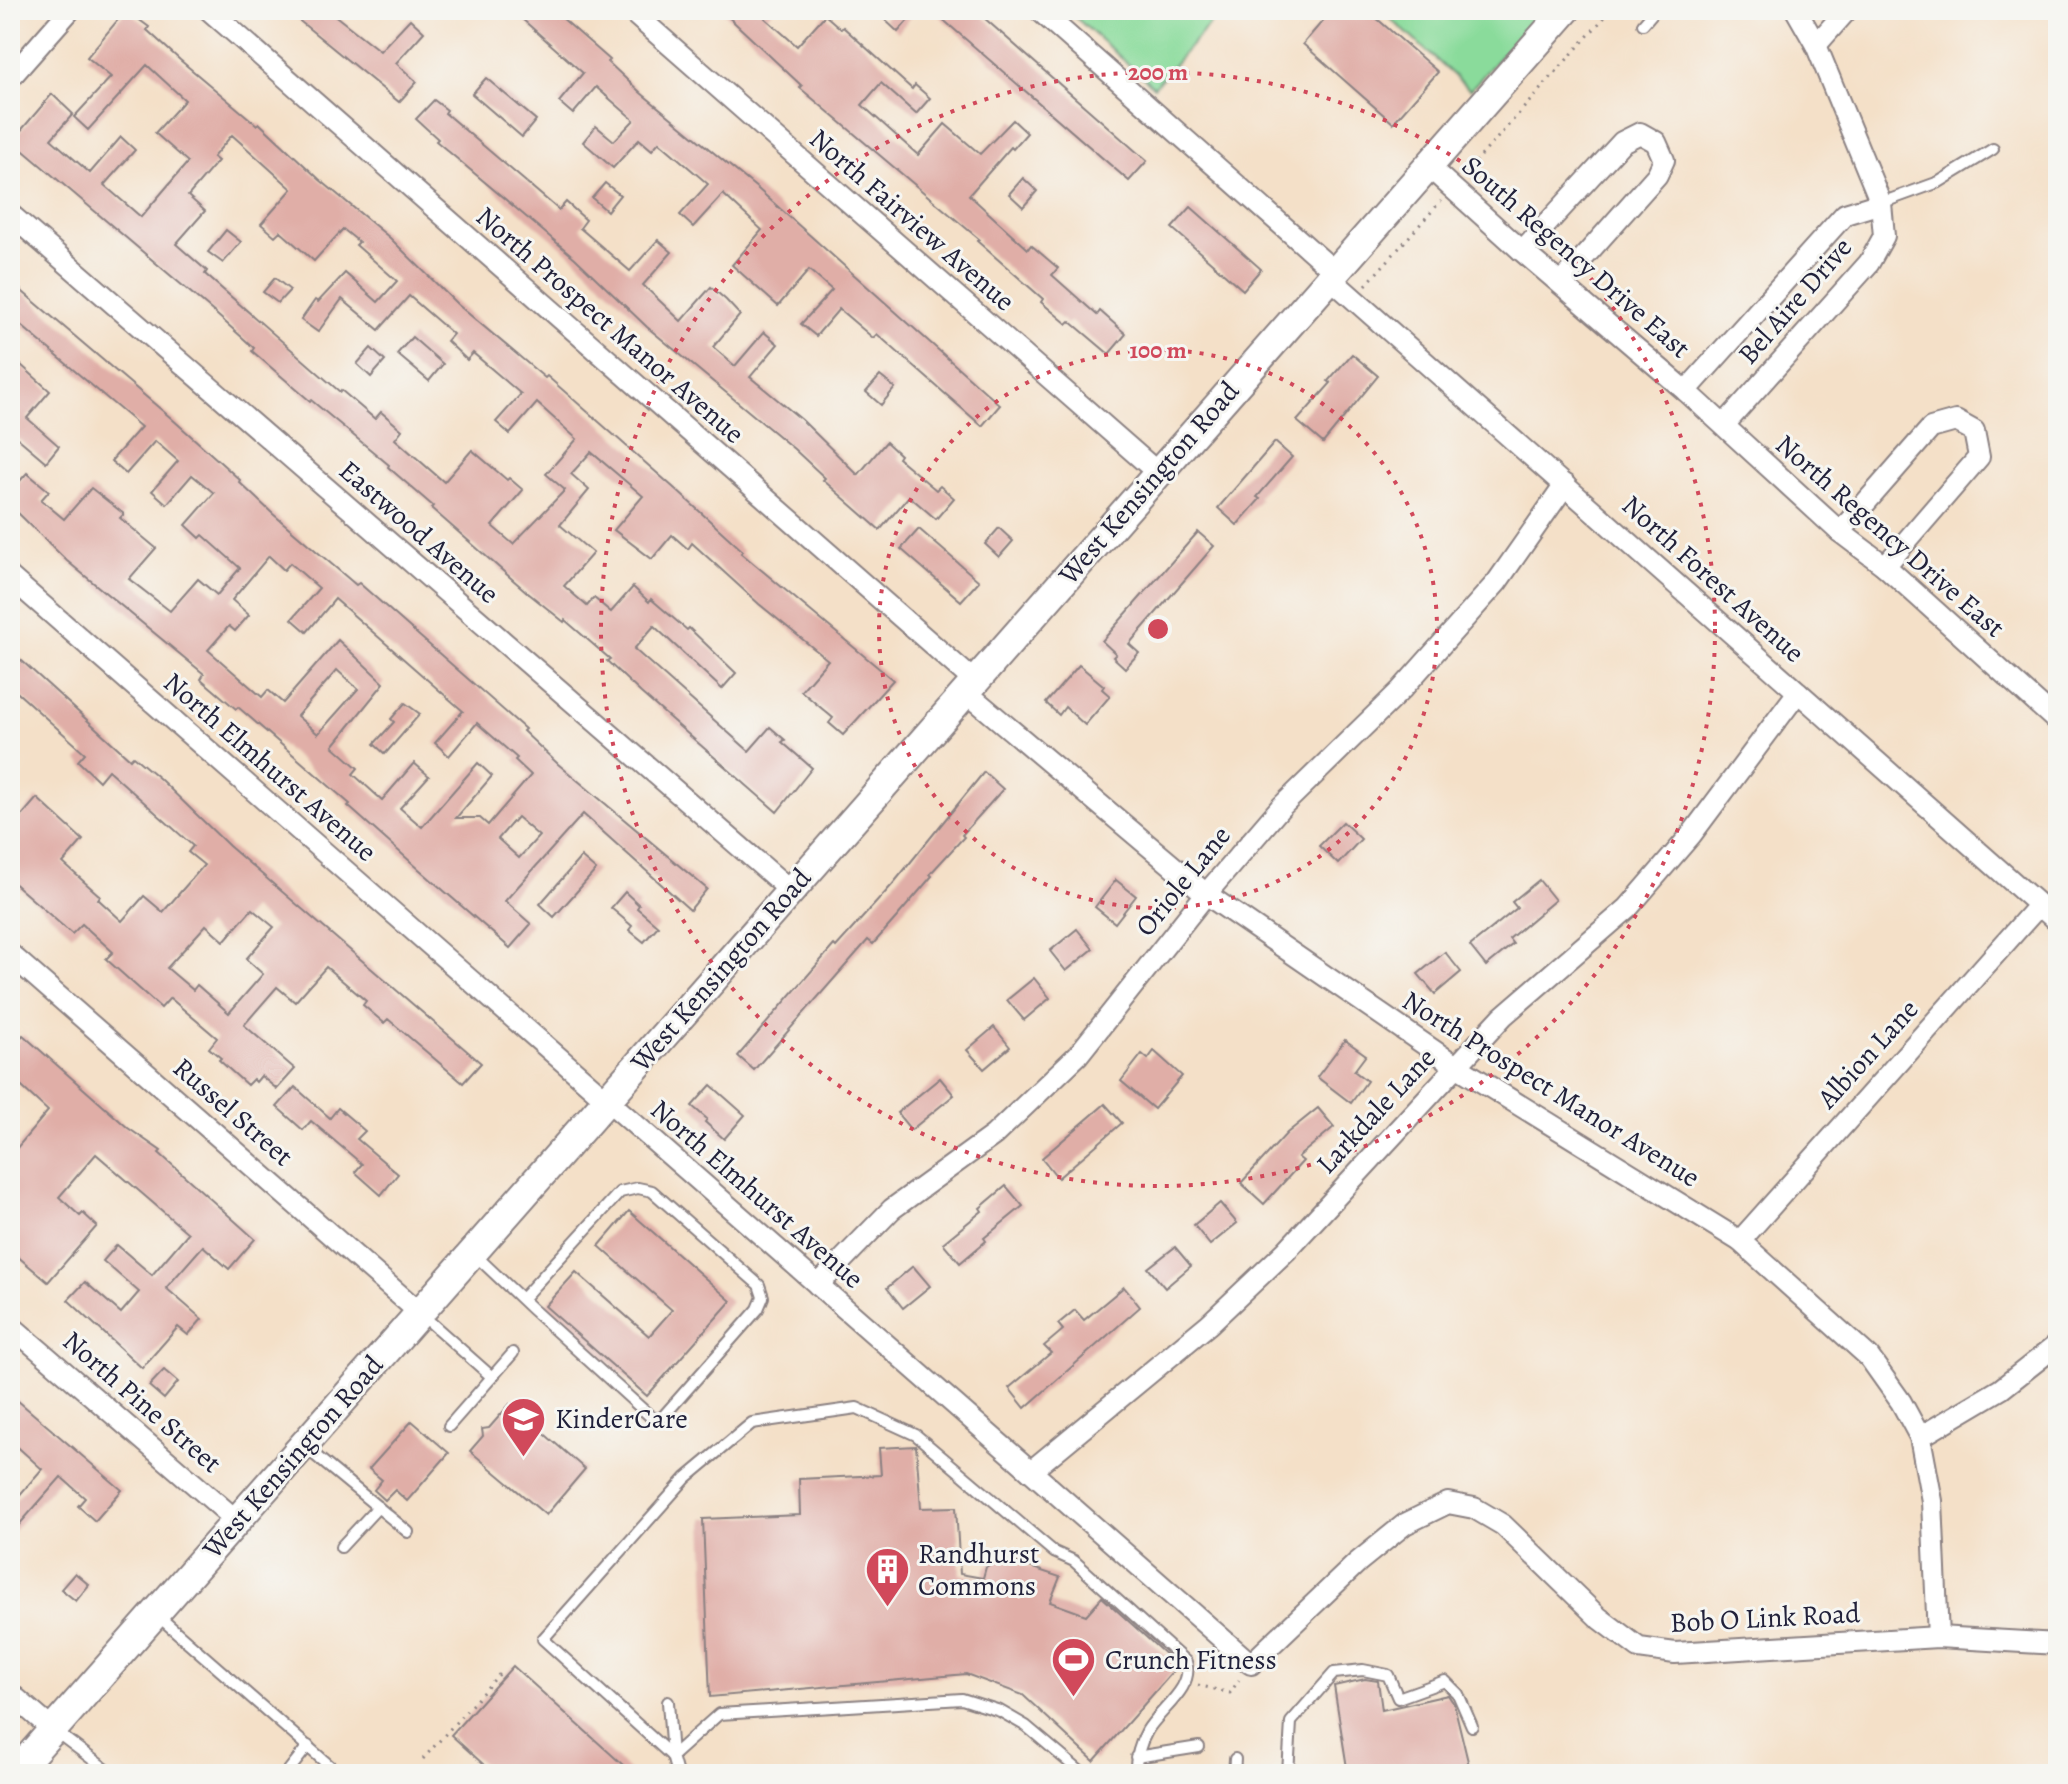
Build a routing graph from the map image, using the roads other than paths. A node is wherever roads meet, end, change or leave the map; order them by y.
1 (70, 10) edge
2 (209, 10) edge
3 (630, 10) edge
4 (1039, 10) edge
5 (1566, 10) edge
6 (1655, 10) edge
7 (1796, 10) edge
8 (1847, 10) edge
9 (1643, 24) dead end
10 (1816, 45) junction
11 (10, 78) edge
12 (1993, 149) dead end
13 (1428, 166) junction
14 (1881, 203) junction
15 (10, 214) edge
16 (1522, 251) junction
17 (1333, 275) junction
18 (1561, 283) junction
19 (1686, 391) junction
20 (1724, 425) junction
21 (1158, 473) junction
22 (1565, 485) junction
23 (1840, 532) junction
24 (1885, 566) junction
25 (10, 577) edge
26 (970, 687) junction
27 (1798, 692) junction
28 (2058, 722) edge
29 (791, 891) junction
30 (1206, 894) junction
31 (2039, 905) junction
32 (2058, 922) edge
33 (10, 954) edge
34 (1456, 1066) junction
35 (607, 1100) junction
36 (1740, 1241) junction
37 (473, 1253) junction
38 (818, 1285) junction
39 (522, 1299) junction
40 (420, 1313) junction
41 (10, 1325) edge
42 (2058, 1344) edge
43 (513, 1353) dead end
44 (492, 1377) junction
45 (449, 1426) dead end
46 (1920, 1437) junction
47 (303, 1446) junction
48 (1031, 1471) junction
49 (378, 1507) junction
50 (237, 1521) junction
51 (408, 1532) dead end
52 (341, 1547) dead end
53 (155, 1614) junction
54 (1938, 1637) junction
55 (2058, 1644) edge
56 (1251, 1664) joint
57 (10, 1693) edge
58 (668, 1702) dead end
59 (1472, 1726) dead end
60 (53, 1730) junction
61 (308, 1746) junction
62 (1199, 1747) dead end
63 (672, 1756) junction
64 (1136, 1757) junction
65 (1235, 1759) dead end
66 (14, 1774) edge
67 (112, 1774) edge
68 (286, 1774) edge
69 (339, 1774) edge
70 (677, 1774) edge
71 (1083, 1774) edge
72 (1135, 1774) edge
73 (1234, 1774) edge
74 (1288, 1774) edge

1 - 11 street
2 - 26 street, North Prospect Manor Avenue
3 - 21 street, North Fairview Avenue
4 - 17 street, North Forest Avenue
5 - 13 main road, West Kensington Road
6 - 9 lane
7 - 10 street, Bel Aire Drive
8 - 10 street
10 - 14 street, Bel Aire Drive
12 - 14 lane
13 - 16 street, South Regency Drive East
13 - 17 main road, West Kensington Road
14 - 19 street, Bel Aire Drive
14 - 20 street, Bel Aire Drive
15 - 29 street, Eastwood Avenue
16 - 18 street, South Regency Drive East
16 - 18 street
17 - 21 main road, West Kensington Road
17 - 22 street, North Forest Avenue
18 - 19 street, South Regency Drive East
19 - 20 street, North Regency Drive East
20 - 23 street, North Regency Drive East
21 - 26 main road, West Kensington Road
22 - 27 street, North Forest Avenue
22 - 30 street, Oriole Lane
23 - 24 street, North Regency Drive East
23 - 24 street
24 - 28 street, North Regency Drive East
25 - 35 street, North Elmhurst Avenue
26 - 29 main road, West Kensington Road
26 - 30 street, North Prospect Manor Avenue
27 - 31 street, North Forest Avenue
27 - 34 street, Larkdale Lane
29 - 35 main road, West Kensington Road
30 - 34 street, North Prospect Manor Avenue
30 - 38 street, Oriole Lane
31 - 32 street, North Forest Avenue
31 - 36 street, Albion Lane
33 - 40 street, Russel Street
34 - 36 street, North Prospect Manor Avenue
34 - 48 street, Larkdale Lane
35 - 37 main road, West Kensington Road
35 - 38 street, North Elmhurst Avenue
36 - 46 street, North Prospect Manor Avenue
37 - 39 lane
37 - 40 main road, West Kensington Road
38 - 48 street, North Elmhurst Avenue
39 - 39 lane
40 - 44 lane
40 - 47 main road, West Kensington Road
41 - 50 street, North Pine Street
42 - 46 street
43 - 44 lane
44 - 45 lane
46 - 54 street, North Prospect Manor Avenue
47 - 49 lane
47 - 50 main road, West Kensington Road
48 - 56 street, North Elmhurst Avenue
49 - 51 lane
49 - 52 lane
50 - 53 main road, West Kensington Road
53 - 60 main road, West Kensington Road
53 - 61 lane
54 - 55 street, Bob O Link Road
54 - 56 street, Bob O Link Road
57 - 60 street
58 - 63 lane
59 - 74 lane
60 - 66 main road, West Kensington Road
60 - 67 lane
61 - 68 lane
61 - 69 lane
62 - 64 lane
63 - 64 lane
63 - 70 lane
63 - 71 lane
64 - 72 lane
65 - 73 lane

